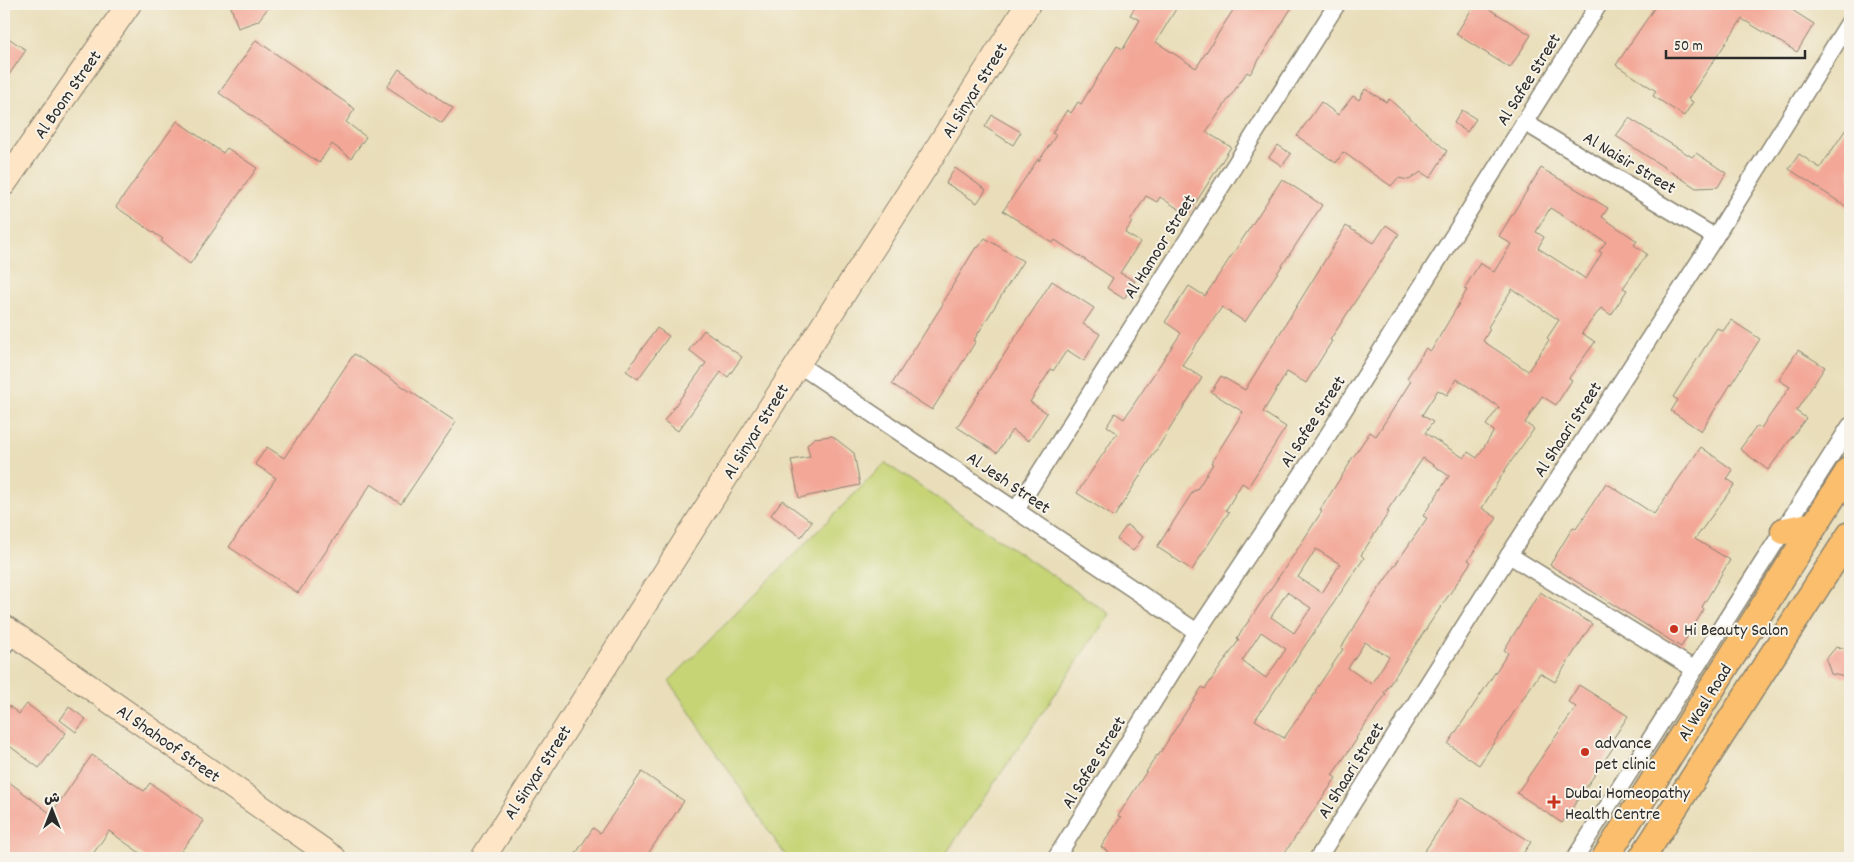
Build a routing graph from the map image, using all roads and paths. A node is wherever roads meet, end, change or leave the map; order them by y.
1 (130, 4) edge
2 (1028, 4) edge
3 (1337, 4) edge
4 (1599, 4) edge
5 (1850, 21) edge
6 (1524, 122) junction
7 (4, 184) edge
8 (1716, 237) junction
9 (798, 364) junction
10 (1850, 426) edge
11 (1850, 469) edge
12 (1016, 510) junction
13 (1814, 525) junction
14 (1784, 531) junction
15 (1850, 535) edge
16 (1509, 555) junction
17 (1198, 632) junction
18 (7, 636) edge
19 (1694, 669) junction
20 (334, 858) edge
21 (483, 858) edge
22 (1056, 858) edge
23 (1318, 858) edge
24 (1575, 858) edge
25 (1605, 858) edge
26 (1642, 858) edge

1 - 7 street, Al Boom Street
2 - 9 street, Al Sinyar Street
3 - 12 street, Al Hamoor Street
4 - 6 street, Al Safee Street
5 - 8 street, Al Shaari Street
6 - 8 street, Al Naisir Street
6 - 17 street, Al Safee Street
8 - 16 street, Al Shaari Street
9 - 12 street, Al Jesh Street
9 - 21 street, Al Sinyar Street
10 - 14 street
11 - 13 main road, Al Wasl Road
12 - 17 street, Al Jesh Street
13 - 14 main road
13 - 25 main road, Al Wasl Road
14 - 19 street
15 - 26 main road, Al Wasl Road
16 - 19 street
16 - 23 street, Al Shaari Street
17 - 22 street, Al Safee Street
18 - 20 street, Al Shahoof Street
19 - 24 street

